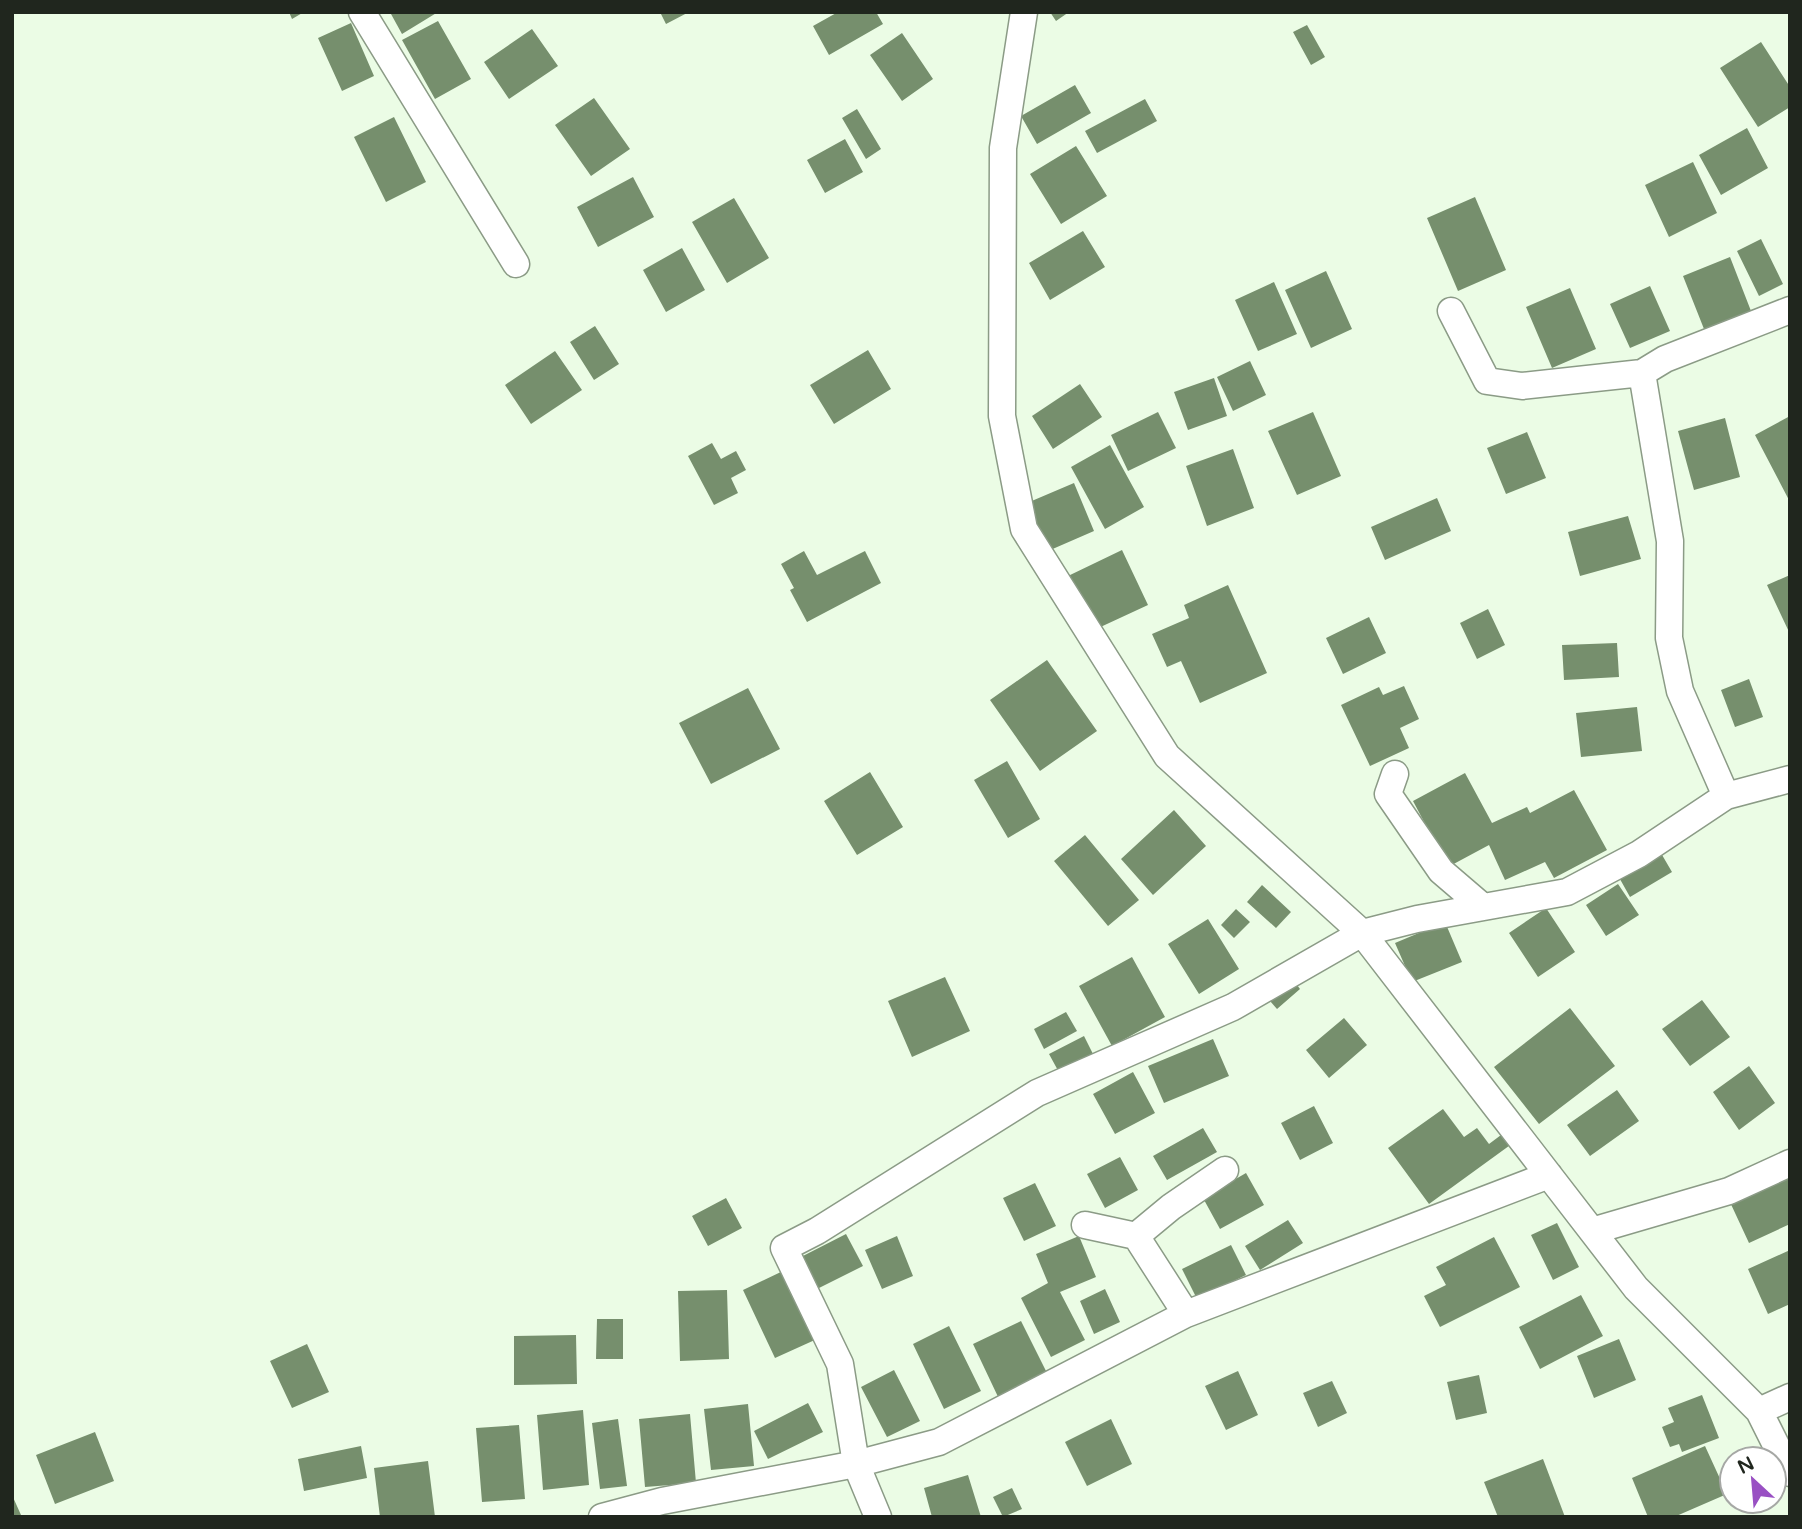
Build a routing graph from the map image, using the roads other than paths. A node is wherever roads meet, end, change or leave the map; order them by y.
1 (362, 12) edge
2 (1024, 12) edge
3 (516, 264) dead end
4 (1790, 310) edge
5 (1451, 311) dead end
6 (1642, 373) junction
7 (1395, 774) dead end
8 (1790, 779) edge
9 (1726, 796) junction
10 (1483, 907) junction
11 (1362, 933) junction
12 (1790, 1163) edge
13 (1225, 1170) dead end
14 (1549, 1175) junction
15 (1085, 1225) dead end
16 (1592, 1231) junction
17 (1136, 1236) junction
18 (1186, 1314) junction
19 (1790, 1397) edge
20 (1759, 1410) junction
21 (856, 1464) junction
22 (1790, 1473) edge
23 (602, 1517) edge
24 (878, 1517) edge

1 - 3 street
2 - 11 street
4 - 6 street
5 - 6 street
6 - 9 street
7 - 10 street
8 - 9 street
9 - 10 street
10 - 11 street
11 - 14 street
11 - 21 street
12 - 16 street
13 - 17 street
14 - 16 street
14 - 18 street
15 - 17 street
16 - 20 street
17 - 18 street
18 - 21 street
19 - 20 street
20 - 22 street
21 - 23 street
21 - 24 street

